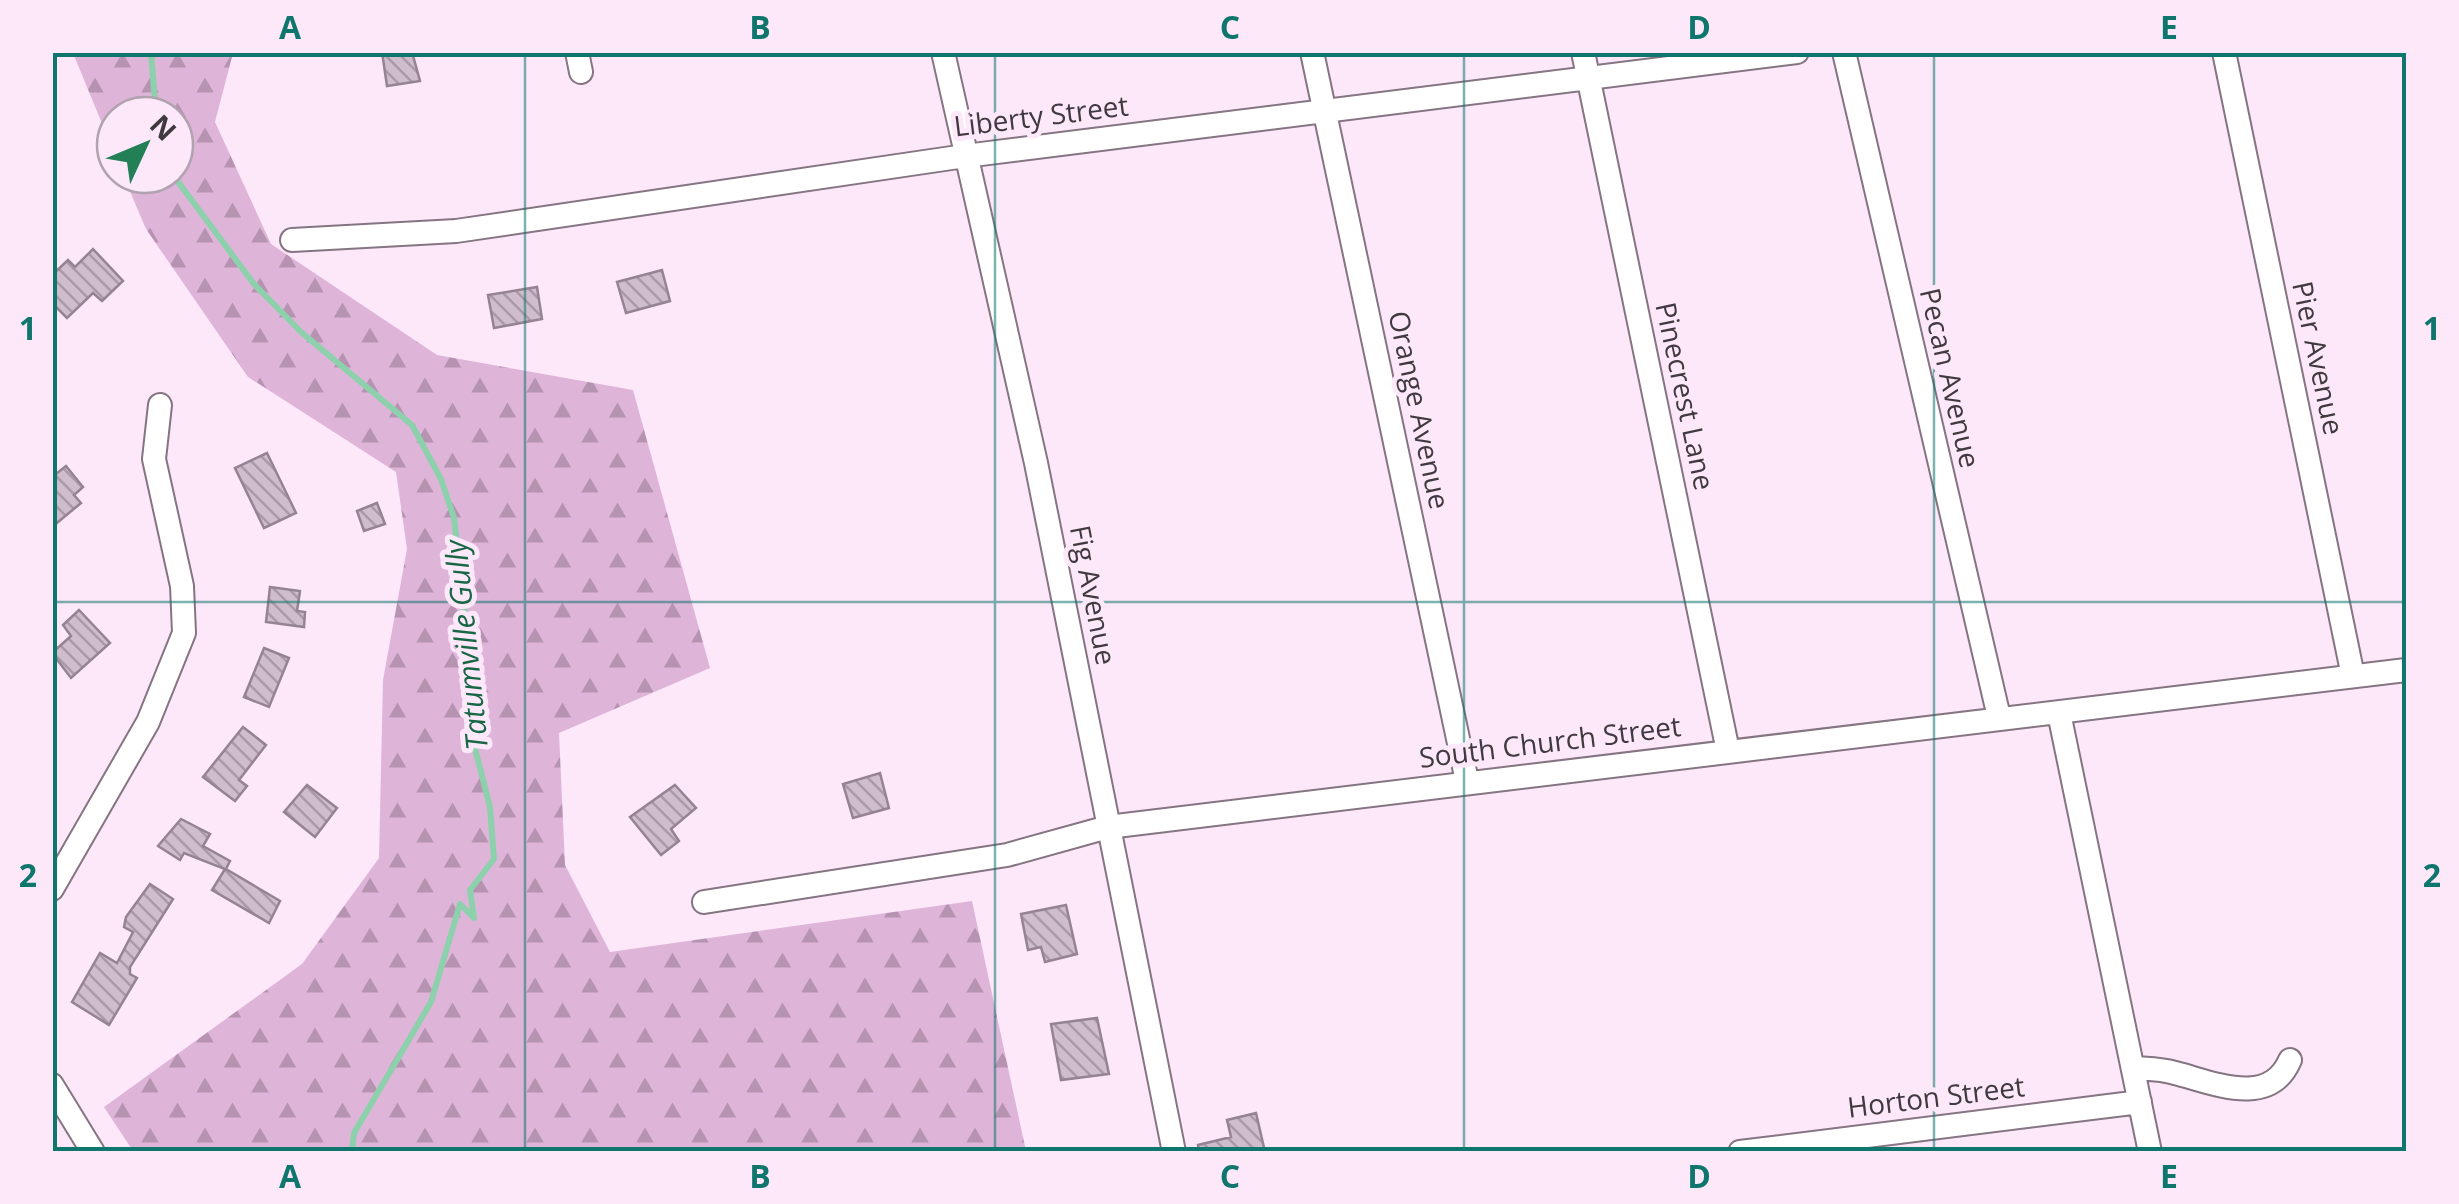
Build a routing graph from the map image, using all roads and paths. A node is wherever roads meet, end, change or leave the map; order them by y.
1 (944, 52) edge
2 (1312, 52) edge
3 (1582, 52) edge
4 (1797, 52) edge
5 (1844, 52) edge
6 (2224, 52) edge
7 (1588, 79) junction
8 (1324, 111) junction
9 (965, 156) junction
10 (292, 240) dead end
11 (160, 404) dead end
12 (2406, 670) edge
13 (2353, 676) junction
14 (2060, 713) junction
15 (1999, 717) junction
16 (1728, 751) junction
17 (1467, 781) junction
18 (1108, 827) junction
19 (52, 889) edge
20 (704, 902) dead end
21 (2290, 1060) dead end
22 (2134, 1068) junction
23 (52, 1085) edge
24 (2140, 1102) junction
25 (94, 1152) edge
26 (1174, 1152) edge
27 (1740, 1152) edge
28 (2150, 1152) edge

1 - 9 street, Fig Avenue
2 - 8 street, Orange Avenue
3 - 7 street, Pinecrest Lane
4 - 7 street, Liberty Street
5 - 15 street, Pecan Avenue
6 - 13 street, Pier Avenue
7 - 8 street, Liberty Street
7 - 16 street, Pinecrest Lane
8 - 9 street, Liberty Street
8 - 17 street, Orange Avenue
9 - 10 street, Liberty Street
9 - 18 street, Fig Avenue
11 - 19 street
12 - 13 street, South Church Street
13 - 14 street, South Church Street
14 - 15 street, South Church Street
14 - 22 street
15 - 16 street, South Church Street
16 - 17 street, South Church Street
17 - 18 street, South Church Street
18 - 20 street, South Church Street
18 - 26 street, Fig Avenue
21 - 22 street
22 - 24 street
23 - 25 street
24 - 27 street, Horton Street
24 - 28 street

